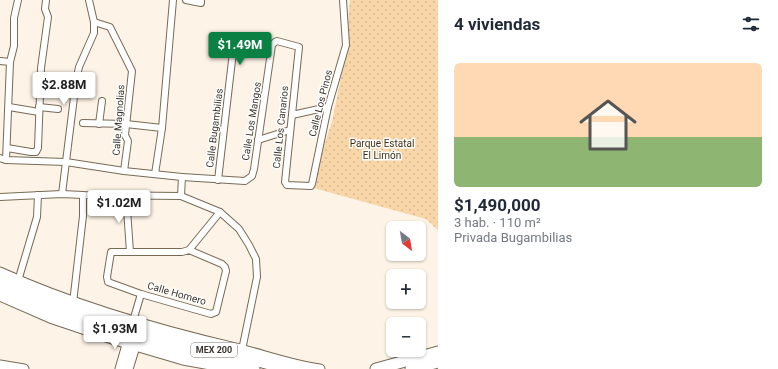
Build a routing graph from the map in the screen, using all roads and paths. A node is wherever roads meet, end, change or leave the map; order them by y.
1 (18, 0) edge
2 (46, 0) edge
3 (89, 0) edge
4 (173, 0) edge
5 (186, 0) edge
6 (343, 0) edge
7 (201, 1) edge
8 (94, 22) junction
9 (272, 45) joint
10 (232, 52) dead end
11 (0, 61) edge
12 (10, 62) junction
13 (102, 101) dead end
14 (9, 107) junction
15 (328, 107) junction
16 (58, 108) dead end
17 (39, 110) junction
18 (292, 115) junction
19 (83, 124) dead end
20 (99, 124) junction
21 (126, 124) junction
22 (162, 128) junction
23 (290, 130) junction
24 (258, 140) junction
25 (6, 148) junction
26 (3, 159) edge
27 (66, 162) junction
28 (124, 171) junction
29 (155, 174) junction
30 (182, 177) junction
31 (218, 180) junction
32 (287, 185) joint
33 (62, 194) junction
34 (38, 195) junction
35 (126, 195) junction
36 (83, 196) junction
37 (181, 196) junction
38 (0, 197) edge
39 (220, 212) junction
40 (189, 250) junction
41 (130, 252) junction
42 (0, 272) edge
43 (0, 280) edge
44 (18, 280) junction
45 (0, 289) edge
46 (141, 294) junction
47 (0, 296) edge
48 (73, 303) junction
49 (134, 333) junction
50 (242, 350) junction
51 (438, 352) edge
52 (438, 362) edge
53 (0, 365) edge
54 (24, 369) edge
55 (120, 369) edge
56 (128, 369) edge
57 (232, 369) edge
58 (254, 369) edge
59 (297, 369) edge
60 (320, 369) edge
61 (376, 369) edge
62 (411, 369) edge

1 - 12 street
2 - 17 street
3 - 8 street
4 - 22 street
5 - 7 street
6 - 15 street, Calle Los Pinos
8 - 21 street, Calle Magnolias
8 - 27 street
9 - 18 street, Calle Los Canarios
9 - 24 street, Calle Los Mangos
10 - 31 street, Calle Bugambilias
11 - 12 street
12 - 14 street
13 - 20 street
14 - 17 street
14 - 25 street
15 - 18 street
15 - 32 street, Calle Los Pinos
16 - 17 street
17 - 25 street
18 - 23 street, Calle Los Canarios
19 - 20 street
20 - 21 street
21 - 22 street
21 - 28 street, Calle Magnolias
22 - 29 street
23 - 24 street
23 - 32 street, Calle Los Canarios
24 - 31 street, Calle Los Mangos
25 - 26 street
26 - 27 street
27 - 28 street
27 - 33 street
28 - 29 street
29 - 30 street
30 - 31 street
30 - 37 street
33 - 34 street
33 - 36 street
34 - 38 street
34 - 44 street
35 - 36 street
35 - 37 street
35 - 41 street
36 - 48 street
37 - 39 street
39 - 40 street
39 - 50 street
40 - 41 street, Calle Homero
40 - 46 street, Calle Homero
41 - 46 street, Calle Homero
42 - 44 main road
43 - 49 highway, MEX 200
44 - 48 main road
45 - 49 highway, MEX 200
46 - 49 street
47 - 49 main road
48 - 49 main road
49 - 50 main road
49 - 55 main road
49 - 56 main road
49 - 57 main road
49 - 58 highway, MEX 200
49 - 59 highway, MEX 200
50 - 60 main road
51 - 61 highway
52 - 62 highway
53 - 54 main road

